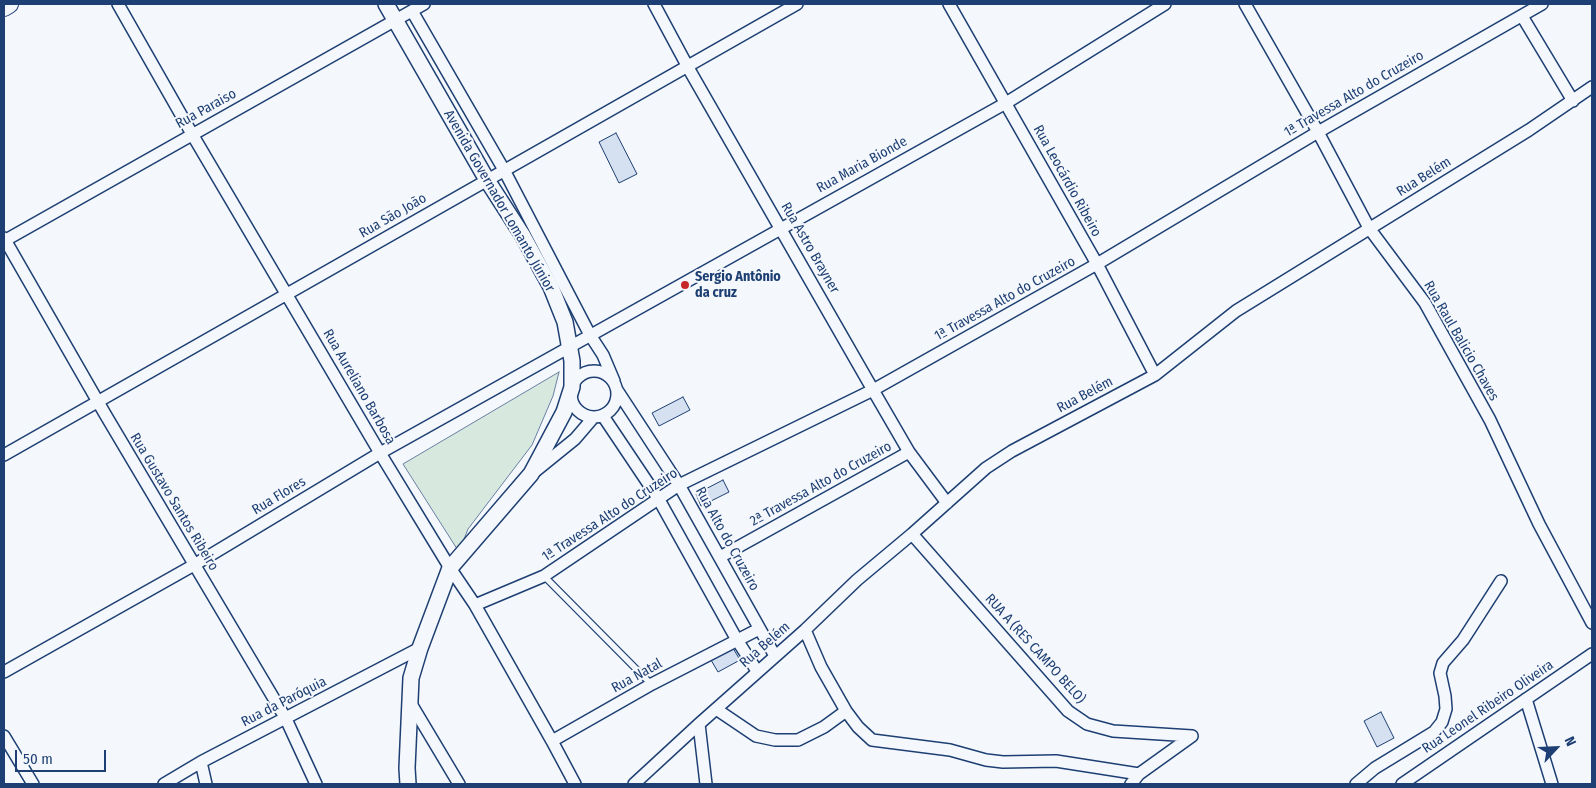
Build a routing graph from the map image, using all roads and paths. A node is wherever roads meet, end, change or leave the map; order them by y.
1 (9, 4) edge
2 (118, 4) edge
3 (386, 4) edge
4 (424, 4) edge
5 (654, 4) edge
6 (797, 4) edge
7 (949, 4) edge
8 (1165, 4) edge
9 (1245, 4) edge
10 (1542, 4) edge
11 (4, 7) edge
12 (412, 11) junction
13 (1522, 16) junction
14 (395, 21) junction
15 (688, 66) junction
16 (1592, 88) edge
17 (1572, 101) junction
18 (1006, 103) junction
19 (1318, 132) junction
20 (192, 134) junction
21 (504, 170) junction
22 (487, 180) junction
23 (781, 227) junction
24 (1370, 228) junction
25 (4, 240) edge
26 (1097, 264) junction
27 (287, 294) junction
28 (590, 334) junction
29 (569, 346) junction
30 (1155, 375) junction
31 (615, 385) junction
32 (572, 388) junction
33 (873, 390) junction
34 (97, 401) junction
35 (598, 417) junction
36 (909, 452) junction
37 (380, 453) junction
38 (4, 454) edge
39 (532, 474) junction
40 (680, 486) junction
41 (658, 498) junction
42 (947, 503) junction
43 (912, 534) junction
44 (720, 557) junction
45 (194, 565) junction
46 (450, 568) junction
47 (544, 576) junction
48 (1501, 580) dead end
49 (475, 605) junction
50 (1592, 623) edge
51 (759, 629) junction
52 (805, 630) junction
53 (737, 640) junction
54 (420, 648) junction
55 (1592, 654) edge
56 (775, 656) junction
57 (757, 671) junction
58 (4, 672) edge
59 (652, 684) junction
60 (1526, 700) junction
61 (410, 701) junction
62 (716, 709) junction
63 (846, 711) junction
64 (286, 719) junction
65 (699, 724) junction
66 (4, 736) edge
67 (552, 741) junction
68 (201, 762) junction
69 (1138, 774) junction
70 (33, 784) edge
71 (164, 784) edge
72 (206, 784) edge
73 (316, 784) edge
74 (408, 784) edge
75 (459, 784) edge
76 (575, 784) edge
77 (634, 784) edge
78 (706, 784) edge
79 (1131, 784) edge
80 (1356, 784) edge
81 (1402, 784) edge
82 (1552, 784) edge

1 - 11 main road
2 - 20 street, Rua Aureliano Barbosa
3 - 14 main road, Avenida Governador Lomanto Júnior
4 - 12 street, Rua Paraiso
5 - 15 street, Rua Astro Brayner
6 - 15 street, Rua São João
7 - 18 street, Rua Leocárdio Ribeiro
8 - 18 street, Rua Maria Bionde
9 - 19 street, Rua Raul Balicio Chaves
10 - 13 street, 1ª Travessa Alto do Cruzeiro
12 - 14 street, Rua Paraiso
12 - 21 street, Rua Alto do Cruzeiro
13 - 17 street
13 - 19 street, 1ª Travessa Alto do Cruzeiro
14 - 20 street, Rua Paraiso
14 - 22 main road, Avenida Governador Lomanto Júnior
15 - 21 street, Rua São João
15 - 23 street, Rua Astro Brayner
16 - 17 street, Rua Belém
17 - 24 street, Rua Belém
18 - 23 street, Rua Maria Bionde
18 - 26 street, Rua Leocárdio Ribeiro
19 - 24 street, Rua Raul Balicio Chaves
19 - 26 street, 1ª Travessa Alto do Cruzeiro
20 - 25 street, Rua Paraiso
20 - 27 street, Rua Aureliano Barbosa
21 - 22 street, Rua São João
21 - 28 street, Rua Alto do Cruzeiro
22 - 27 street, Rua São João
22 - 29 main road, Avenida Governador Lomanto Júnior
23 - 28 street, Rua Maria Bionde
23 - 33 street, Rua Astro Brayner
24 - 30 street, Rua Belém
24 - 50 street, Rua Raul Balicio Chaves
25 - 34 street, Rua Gustavo Santos Ribeiro
26 - 30 street, Rua Leocárdio Ribeiro
26 - 33 street, 1ª Travessa Alto do Cruzeiro
27 - 34 street, Rua São João
27 - 37 street, Rua Aureliano Barbosa
28 - 29 street, Rua Maria Bionde
28 - 31 street, Rua Alto do Cruzeiro
29 - 32 main road, Avenida Governador Lomanto Júnior
29 - 37 street, Rua Flores
30 - 42 street, Rua Belém
31 - 32 street
31 - 35 street
31 - 40 street, Rua Alto do Cruzeiro
32 - 35 street
32 - 39 main road, Avenida Governador Lomanto Júnior
33 - 36 street, Rua Astro Brayner
33 - 40 street, 1ª Travessa Alto do Cruzeiro
34 - 38 street, Rua São João
34 - 45 street, Rua Gustavo Santos Ribeiro
35 - 39 street
35 - 41 street
36 - 42 street, Rua Astro Brayner
36 - 44 street, 2ª Travessa Alto do Cruzeiro
37 - 45 street, Rua Flores
37 - 46 street, Rua Aureliano Barbosa
39 - 46 main road, Avenida Governador Lomanto Júnior
40 - 41 street, 1ª Travessa Alto do Cruzeiro
40 - 44 street, Rua Alto do Cruzeiro
41 - 47 street, 1ª Travessa Alto do Cruzeiro
41 - 53 street
42 - 43 street, Rua Belém
43 - 52 street, Rua Belém
43 - 69 street, RUA A (RES CAMPO BELO)
44 - 51 street, Rua Alto do Cruzeiro
45 - 58 street, Rua Flores
45 - 64 street, Rua Gustavo Santos Ribeiro
46 - 49 street, Rua Aureliano Barbosa
46 - 54 main road, Avenida Governador Lomanto Júnior
47 - 49 street, 1ª Travessa Alto do Cruzeiro
47 - 59 lane
48 - 80 street
49 - 67 street, Rua Aureliano Barbosa
51 - 53 street, Rua Belém
51 - 56 street, Rua Alto do Cruzeiro
52 - 56 street, Rua Belém
52 - 63 street
53 - 57 street
53 - 59 street, Rua Natal
54 - 61 main road, Avenida Governador Lomanto Júnior
54 - 64 street, Rua da Paróquia
55 - 60 street, Rua Leonel Ribeiro Oliveira
56 - 57 street, Rua Belém
57 - 62 street, Rua Belém
59 - 67 street, Rua Natal
60 - 81 street, Rua Leonel Ribeiro Oliveira
60 - 82 street
61 - 74 main road, Avenida Governador Lomanto Júnior
61 - 75 street
62 - 63 street
62 - 65 street, Rua Belém
63 - 69 street
64 - 68 street, Rua da Paróquia
64 - 73 street, Rua Gustavo Santos Ribeiro
65 - 77 street, Rua Belém
65 - 78 street
66 - 70 street
67 - 76 street, Rua Aureliano Barbosa
68 - 71 street, Rua da Paróquia
68 - 72 street
69 - 79 street

